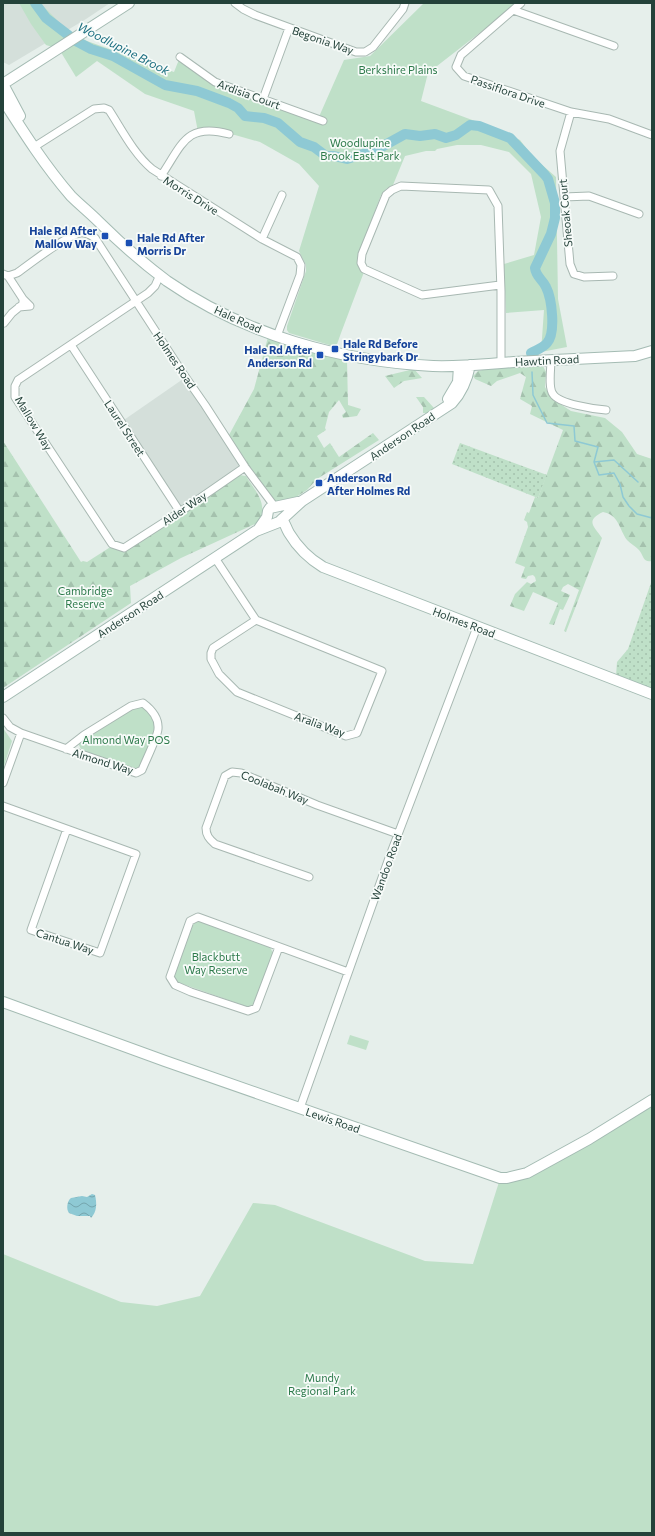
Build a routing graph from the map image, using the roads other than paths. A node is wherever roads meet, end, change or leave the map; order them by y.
1 (117, 3) edge
2 (129, 3) edge
3 (235, 3) edge
4 (405, 3) edge
5 (521, 3) edge
6 (245, 6) edge
7 (513, 10) junction
8 (289, 28) junction
9 (614, 46) dead end
10 (180, 57) dead end
11 (3, 76) edge
12 (3, 84) edge
13 (263, 99) junction
14 (3, 100) edge
15 (571, 112) junction
16 (323, 121) dead end
17 (230, 134) dead end
18 (652, 135) edge
19 (36, 146) junction
20 (161, 176) junction
21 (282, 195) dead end
22 (564, 197) junction
23 (638, 214) dead end
24 (262, 239) junction
25 (6, 275) edge
26 (613, 276) dead end
27 (164, 278) junction
28 (500, 285) junction
29 (136, 301) junction
30 (6, 314) edge
31 (4, 323) edge
32 (277, 336) junction
33 (71, 345) junction
34 (652, 351) edge
35 (635, 356) junction
36 (652, 359) edge
37 (551, 360) junction
38 (501, 363) junction
39 (470, 365) junction
40 (459, 366) junction
41 (441, 409) junction
42 (606, 410) dead end
43 (244, 467) junction
44 (180, 512) junction
45 (275, 515) junction
46 (124, 548) joint
47 (215, 558) junction
48 (256, 620) junction
49 (476, 627) junction
50 (652, 694) edge
51 (3, 697) edge
52 (3, 718) edge
53 (21, 733) junction
54 (66, 749) junction
55 (3, 783) edge
56 (3, 806) edge
57 (67, 828) junction
58 (398, 834) junction
59 (309, 877) dead end
60 (279, 947) junction
61 (348, 972) junction
62 (3, 1002) edge
63 (652, 1100) edge
64 (300, 1108) junction

1 - 11 street
2 - 12 street
3 - 6 street, Begonia Way
4 - 8 street, Begonia Way
5 - 7 street, Passiflora Drive
6 - 8 street, Begonia Way
7 - 9 street
7 - 15 street, Passiflora Drive
8 - 13 street
10 - 13 street, Ardisia Court
12 - 19 street, Hale Road
13 - 16 street, Ardisia Court
14 - 19 street, Hale Road
15 - 18 street, Passiflora Drive
15 - 22 street, Sheoak Court
17 - 20 street
19 - 20 street, Morris Drive
19 - 27 street, Hale Road
20 - 24 street, Morris Drive
21 - 24 street
22 - 23 street
22 - 26 street, Sheoak Court
24 - 32 street, Morris Drive
25 - 29 street, Holmes Road
25 - 30 street
27 - 29 street, Mallow Way
27 - 32 street, Hale Road
28 - 28 street
28 - 38 street
29 - 33 street, Mallow Way
29 - 43 street, Holmes Road
30 - 31 street
32 - 40 street, Hale Road
33 - 44 street, Laurel Street
33 - 46 street, Mallow Way
34 - 35 street, Hawtin Road
35 - 36 street, Hawtin Road
35 - 37 street, Hawtin Road
37 - 38 street, Hawtin Road
37 - 42 street
38 - 39 street, Hawtin Road
39 - 40 street, Hawtin Road
39 - 41 street, Anderson Road
40 - 41 street, Anderson Road
41 - 45 street, Anderson Road
43 - 44 street, Alder Way
43 - 45 street, Holmes Road
44 - 46 street, Alder Way
45 - 47 street, Anderson Road
45 - 49 street, Holmes Road
47 - 48 street
47 - 51 street, Anderson Road
48 - 48 street, Aralia Way
49 - 50 street, Holmes Road
49 - 58 street, Wandoo Road
52 - 53 street, Almond Way
53 - 54 street, Almond Way
53 - 55 street
54 - 54 street, Almond Way
56 - 57 street, Cantua Way
57 - 57 street, Cantua Way
58 - 59 street, Coolabah Way
58 - 61 street, Wandoo Road
60 - 60 street
60 - 61 street
61 - 64 street, Wandoo Road
62 - 64 street, Lewis Road
63 - 64 street, Lewis Road

